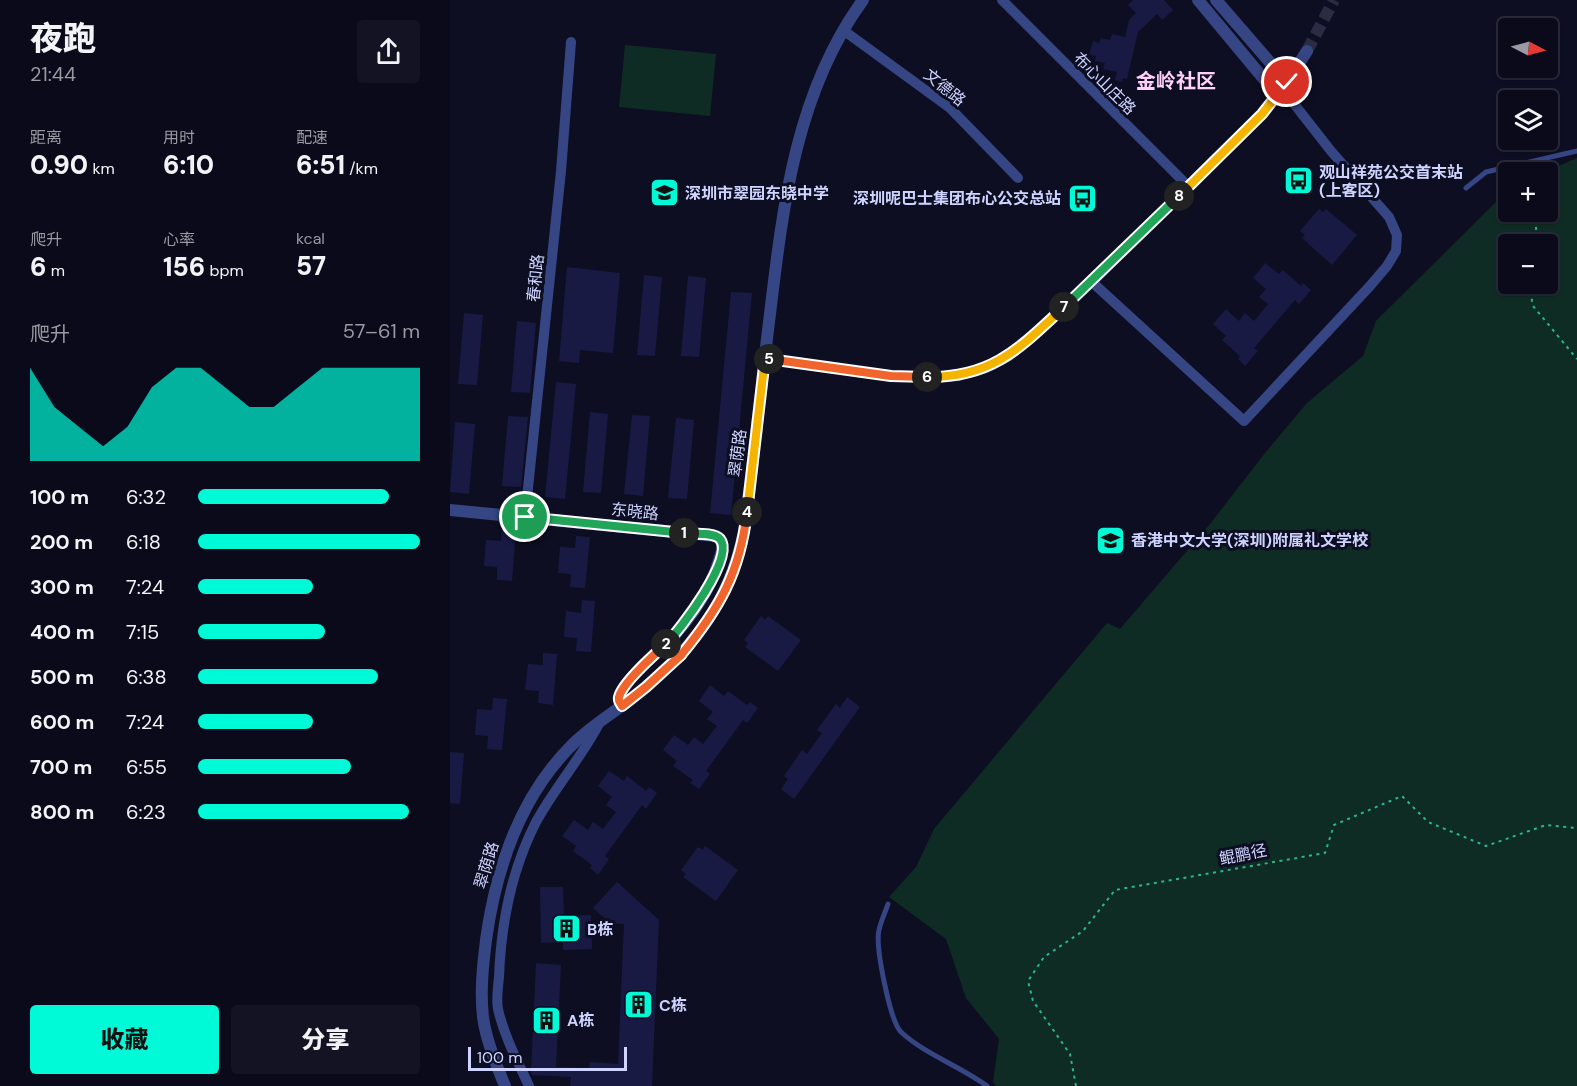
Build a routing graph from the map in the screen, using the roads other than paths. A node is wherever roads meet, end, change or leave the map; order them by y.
1 (863, 0) edge
2 (1002, 0) edge
3 (1198, 0) edge
4 (1215, 0) edge
5 (843, 30) junction
6 (571, 42) dead end
7 (1307, 51) tunnel mouth
8 (1287, 82) junction
9 (1277, 95) junction
10 (1291, 100) junction
11 (1577, 151) edge
12 (1018, 178) dead end
13 (1188, 186) junction
14 (1466, 188) dead end
15 (1092, 282) junction
16 (765, 358) junction
17 (450, 510) edge
18 (525, 517) junction
19 (622, 706) junction
20 (600, 722) junction
21 (888, 904) dead end
22 (505, 1086) edge
23 (529, 1086) edge
24 (987, 1086) edge

1 - 5 street, 翠荫路
2 - 13 street, 布心山庄路
3 - 9 street
4 - 8 street
5 - 12 street, 文德路
5 - 16 street, 翠荫路
6 - 18 street, 春和路
7 - 8 street
8 - 9 street
8 - 10 street
9 - 10 street
9 - 13 street
10 - 15 street
11 - 14 lane
13 - 15 street
15 - 16 street
16 - 19 street, 翠荫路
17 - 18 street, 东晓路
18 - 19 street, 东晓路
19 - 20 street, 翠荫路
20 - 22 street, 翠荫路
20 - 23 street
21 - 24 lane

